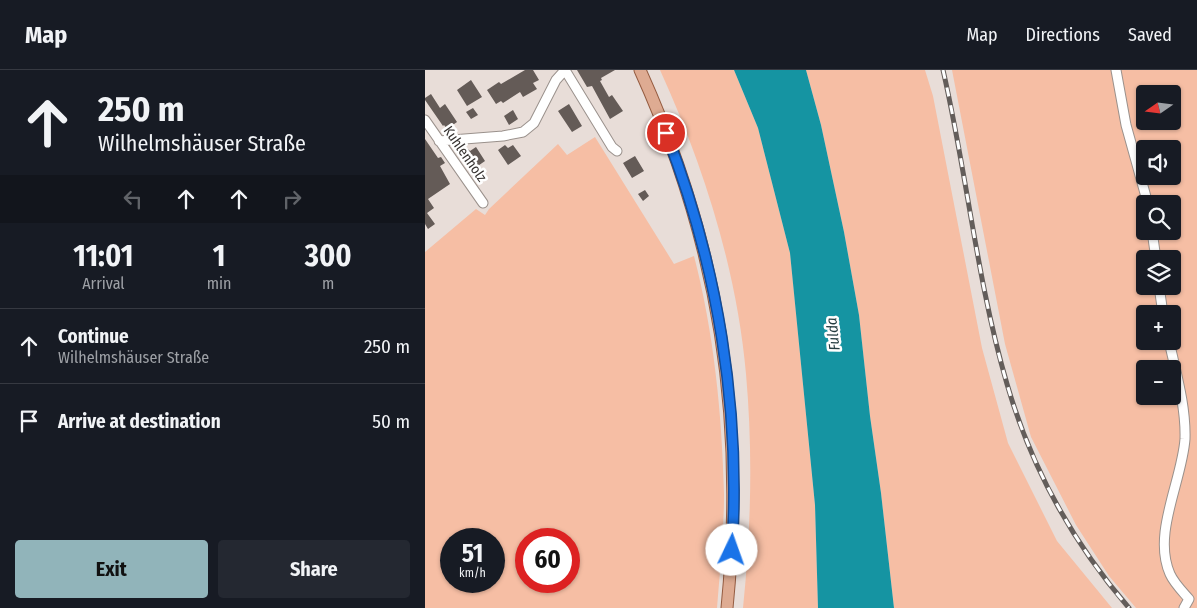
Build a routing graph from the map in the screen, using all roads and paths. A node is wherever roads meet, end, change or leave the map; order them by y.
1 (565, 70) edge
2 (640, 70) edge
3 (1116, 70) edge
4 (425, 120) edge
5 (439, 141) junction
6 (617, 151) dead end
7 (1145, 195) edge
8 (483, 203) dead end
9 (1171, 350) edge
10 (1193, 600) edge
11 (727, 608) edge
12 (1184, 608) edge

1 - 5 street
1 - 6 street
2 - 11 main road
3 - 7 street
4 - 5 street, Kuhlenholz
5 - 8 street, Kuhlenholz
9 - 10 street
10 - 12 street

